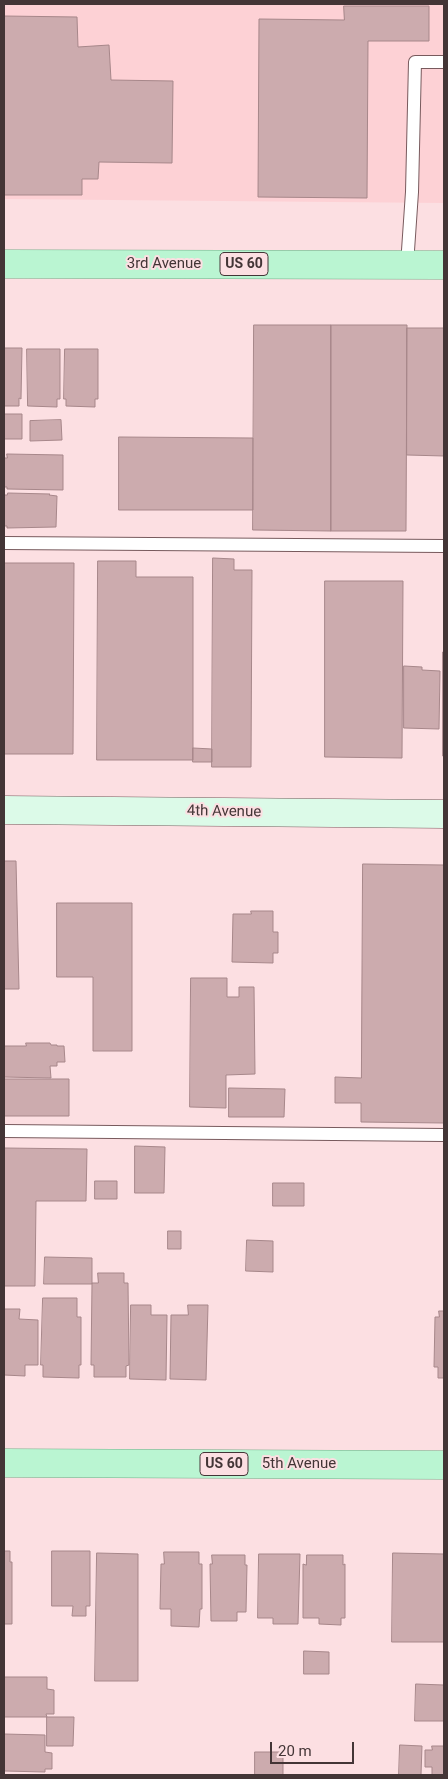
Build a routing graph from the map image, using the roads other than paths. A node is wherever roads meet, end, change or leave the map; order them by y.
1 (444, 62) edge
2 (4, 264) edge
3 (407, 265) junction
4 (444, 265) edge
5 (4, 543) edge
6 (444, 546) edge
7 (4, 810) edge
8 (444, 814) edge
9 (4, 1130) edge
10 (444, 1135) edge
11 (4, 1463) edge
12 (444, 1465) edge

1 - 3 lane
2 - 3 main road, 3rd Avenue / US 60
3 - 4 main road, 3rd Avenue / US 60
5 - 6 lane
7 - 8 main road, 4th Avenue
9 - 10 lane
11 - 12 main road, 5th Avenue / US 60

